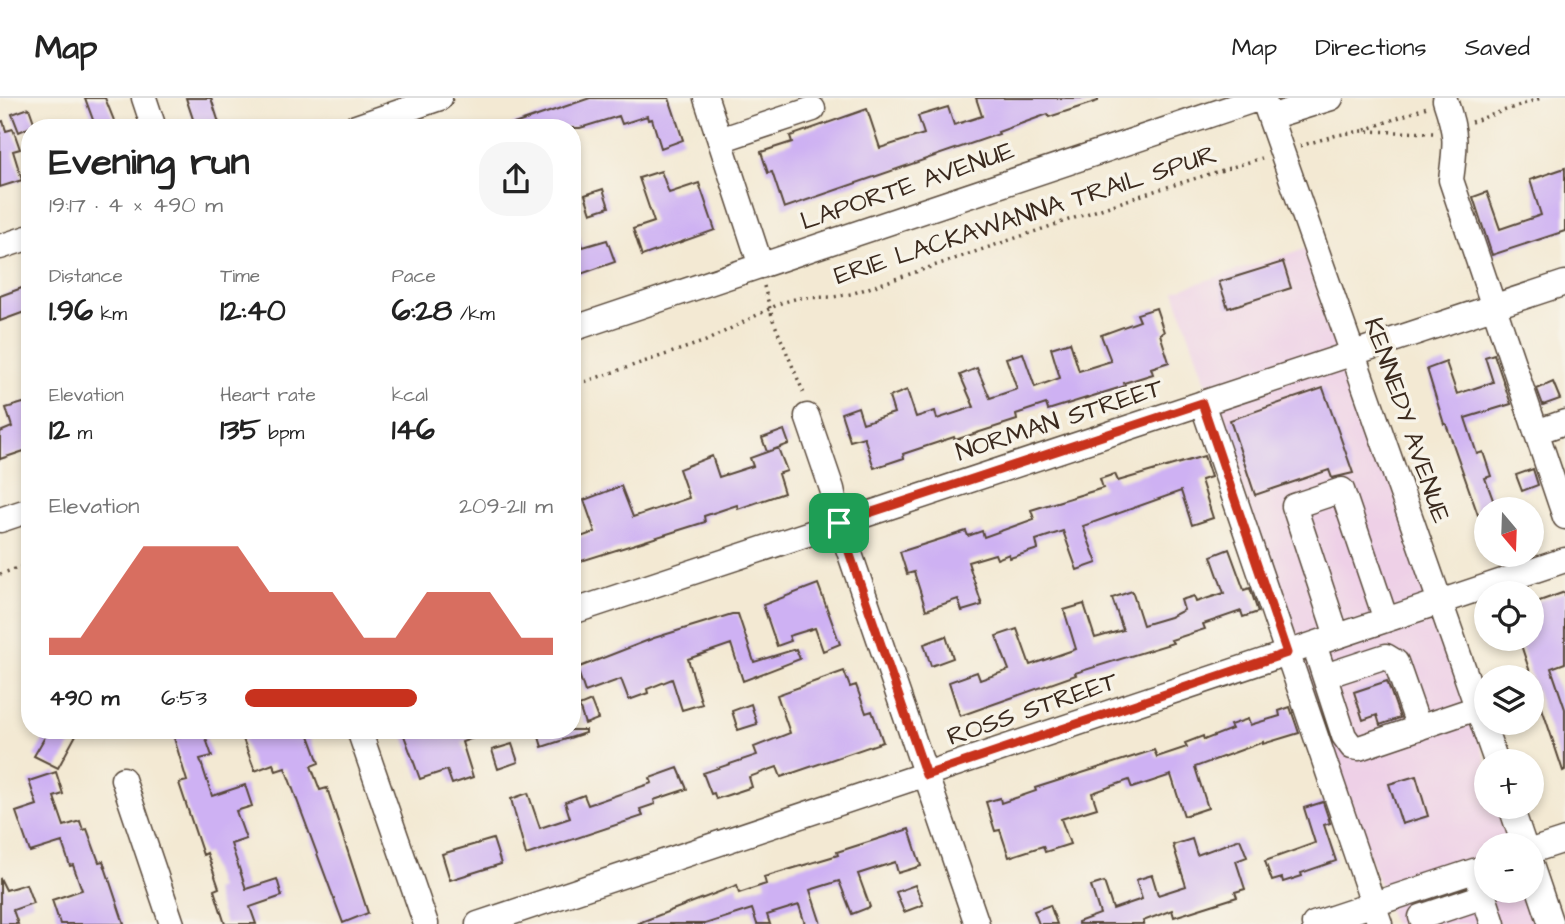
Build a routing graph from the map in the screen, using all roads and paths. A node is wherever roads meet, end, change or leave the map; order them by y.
1 (144, 98) edge
2 (440, 98) edge
3 (706, 98) edge
4 (1331, 98) edge
5 (1541, 98) edge
6 (1446, 99) edge
7 (1264, 104) edge
8 (813, 109) dead end
9 (152, 119) edge
10 (379, 119) edge
11 (1455, 127) junction
12 (1363, 131) junction
13 (720, 140) junction
14 (1309, 143) dead end
15 (1254, 160) dead end
16 (21, 240) edge
17 (0, 247) edge
18 (761, 266) junction
19 (1565, 283) edge
20 (1493, 307) junction
21 (769, 308) junction
22 (581, 326) edge
23 (1353, 354) junction
24 (581, 383) edge
25 (1202, 403) junction
26 (807, 416) joint
27 (1565, 422) edge
28 (1536, 432) junction
29 (21, 513) edge
30 (1565, 517) edge
31 (0, 520) edge
32 (839, 523) junction
33 (1565, 560) edge
34 (21, 567) edge
35 (0, 574) edge
36 (1441, 602) junction
37 (581, 609) edge
38 (1386, 620) junction
39 (1326, 640) junction
40 (1287, 653) junction
41 (1325, 676) junction
42 (1474, 699) edge
43 (1474, 709) edge
44 (1419, 728) junction
45 (362, 739) edge
46 (926, 775) junction
47 (123, 779) dead end
48 (1565, 840) edge
49 (1544, 847) edge
50 (1474, 870) edge
51 (1412, 891) junction
52 (1474, 900) edge
53 (1486, 903) edge
54 (1544, 903) edge
55 (1377, 914) edge
56 (1422, 921) edge
57 (172, 924) edge
58 (426, 924) edge
59 (478, 924) edge
60 (976, 924) edge
61 (1314, 924) edge
62 (1493, 924) edge
63 (1551, 924) edge

1 - 9 street
2 - 10 street
3 - 13 street
4 - 7 street, LAPORTE AVENUE
5 - 11 path
6 - 11 street
6 - 12 path
7 - 18 street, LAPORTE AVENUE
7 - 23 street, KENNEDY AVENUE
8 - 13 street
11 - 12 path
11 - 20 street
12 - 14 path
13 - 18 street
15 - 21 path, ERIE LACKAWANNA TRAIL SPUR
16 - 17 street
18 - 21 path
18 - 22 street, LAPORTE AVENUE
19 - 20 street, NORMAN STREET
20 - 23 street, NORMAN STREET
20 - 28 street
21 - 24 path, ERIE LACKAWANNA TRAIL SPUR
21 - 26 path
23 - 25 street, NORMAN STREET
23 - 36 street, KENNEDY AVENUE
25 - 32 street, NORMAN STREET
25 - 40 street
26 - 32 street
27 - 28 street
28 - 30 street
29 - 31 street
32 - 37 street, NORMAN STREET
32 - 46 street
33 - 36 street, ROSS STREET
34 - 35 path
36 - 38 street, ROSS STREET
36 - 42 street, KENNEDY AVENUE
38 - 39 street, ROSS STREET
38 - 39 street
39 - 40 street, ROSS STREET
39 - 41 street
40 - 46 street, ROSS STREET
40 - 55 street
41 - 44 street
41 - 44 street
43 - 44 street
45 - 58 street
46 - 59 street, ROSS STREET
46 - 60 street
47 - 57 street
48 - 49 street
50 - 51 street
51 - 55 street
51 - 56 street
52 - 56 street
53 - 62 street
54 - 63 street
55 - 61 street

